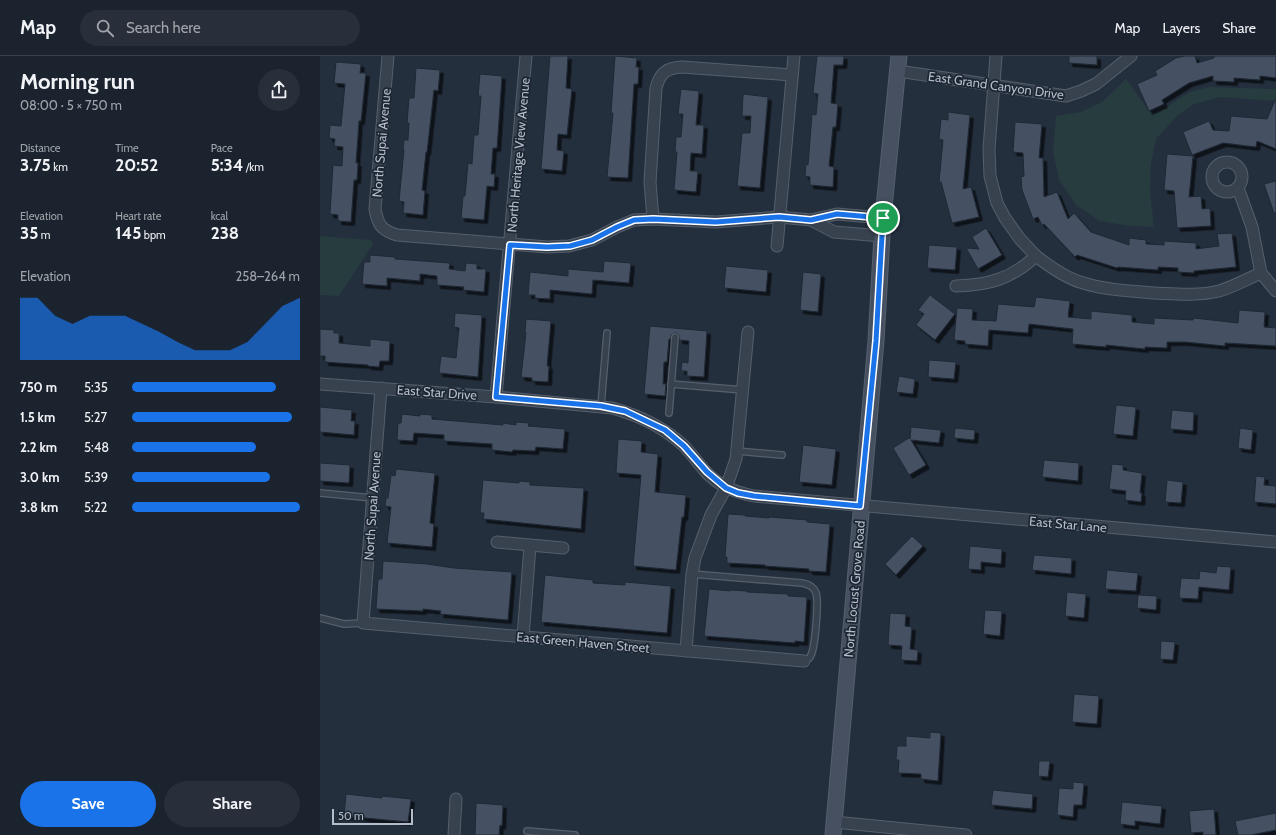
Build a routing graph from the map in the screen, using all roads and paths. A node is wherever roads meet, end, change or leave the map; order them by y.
1 (388, 56) edge
2 (526, 56) edge
3 (794, 56) edge
4 (899, 56) edge
5 (996, 56) edge
6 (1131, 56) edge
7 (898, 71) junction
8 (792, 76) junction
9 (994, 85) junction
10 (1238, 188) dead end
11 (779, 217) junction
12 (883, 218) junction
13 (653, 219) junction
14 (811, 220) junction
15 (882, 236) junction
16 (510, 245) junction
17 (777, 246) dead end
18 (1036, 256) junction
19 (1261, 273) junction
20 (956, 286) dead end
21 (1276, 291) edge
22 (748, 332) dead end
23 (607, 333) dead end
24 (675, 337) dead end
25 (320, 384) edge
26 (671, 384) junction
27 (381, 388) junction
28 (743, 390) junction
29 (496, 397) junction
30 (601, 406) junction
31 (668, 413) dead end
32 (737, 450) junction
33 (782, 455) dead end
34 (726, 488) junction
35 (320, 493) edge
36 (372, 498) junction
37 (860, 506) junction
38 (498, 542) dead end
39 (1276, 542) edge
40 (530, 546) junction
41 (563, 548) dead end
42 (692, 574) junction
43 (320, 618) edge
44 (363, 623) junction
45 (523, 637) junction
46 (686, 651) junction
47 (804, 661) joint
48 (456, 799) dead end
49 (833, 828) edge
50 (527, 831) dead end
51 (454, 835) edge
52 (575, 835) edge
53 (966, 835) edge

1 - 16 street, North Supai Avenue
2 - 16 street, North Heritage View Avenue
3 - 8 street
4 - 7 main road, North Locust Grove Road
5 - 9 street
6 - 9 street, East Grand Canyon Drive
7 - 9 street, East Grand Canyon Drive
7 - 12 main road, North Locust Grove Road
8 - 11 street
8 - 13 street
9 - 18 street
10 - 19 street
11 - 13 street
11 - 14 street
11 - 17 street
12 - 14 street
12 - 15 main road, North Locust Grove Road
13 - 16 street
14 - 15 street
15 - 37 main road, North Locust Grove Road
16 - 29 street, North Heritage View Avenue
18 - 19 street
18 - 20 street
19 - 21 street
22 - 28 street
23 - 30 lane
24 - 26 lane
25 - 27 street, East Star Drive
26 - 28 lane
26 - 31 lane
27 - 29 street, East Star Drive
27 - 36 street, North Supai Avenue
28 - 32 street
29 - 30 street, East Star Drive
30 - 34 street, East Star Drive
32 - 33 lane
32 - 34 street
34 - 37 street, East Star Drive
34 - 42 street
35 - 36 lane
36 - 44 street, North Supai Avenue
37 - 39 street, East Star Lane
37 - 49 main road, North Locust Grove Road
38 - 40 street
40 - 41 street
40 - 45 street
42 - 46 street
42 - 47 lane
43 - 44 lane
44 - 45 street, East Green Haven Street
45 - 46 street, East Green Haven Street
46 - 47 street, East Green Haven Street
48 - 51 street
49 - 53 street
50 - 52 lane

